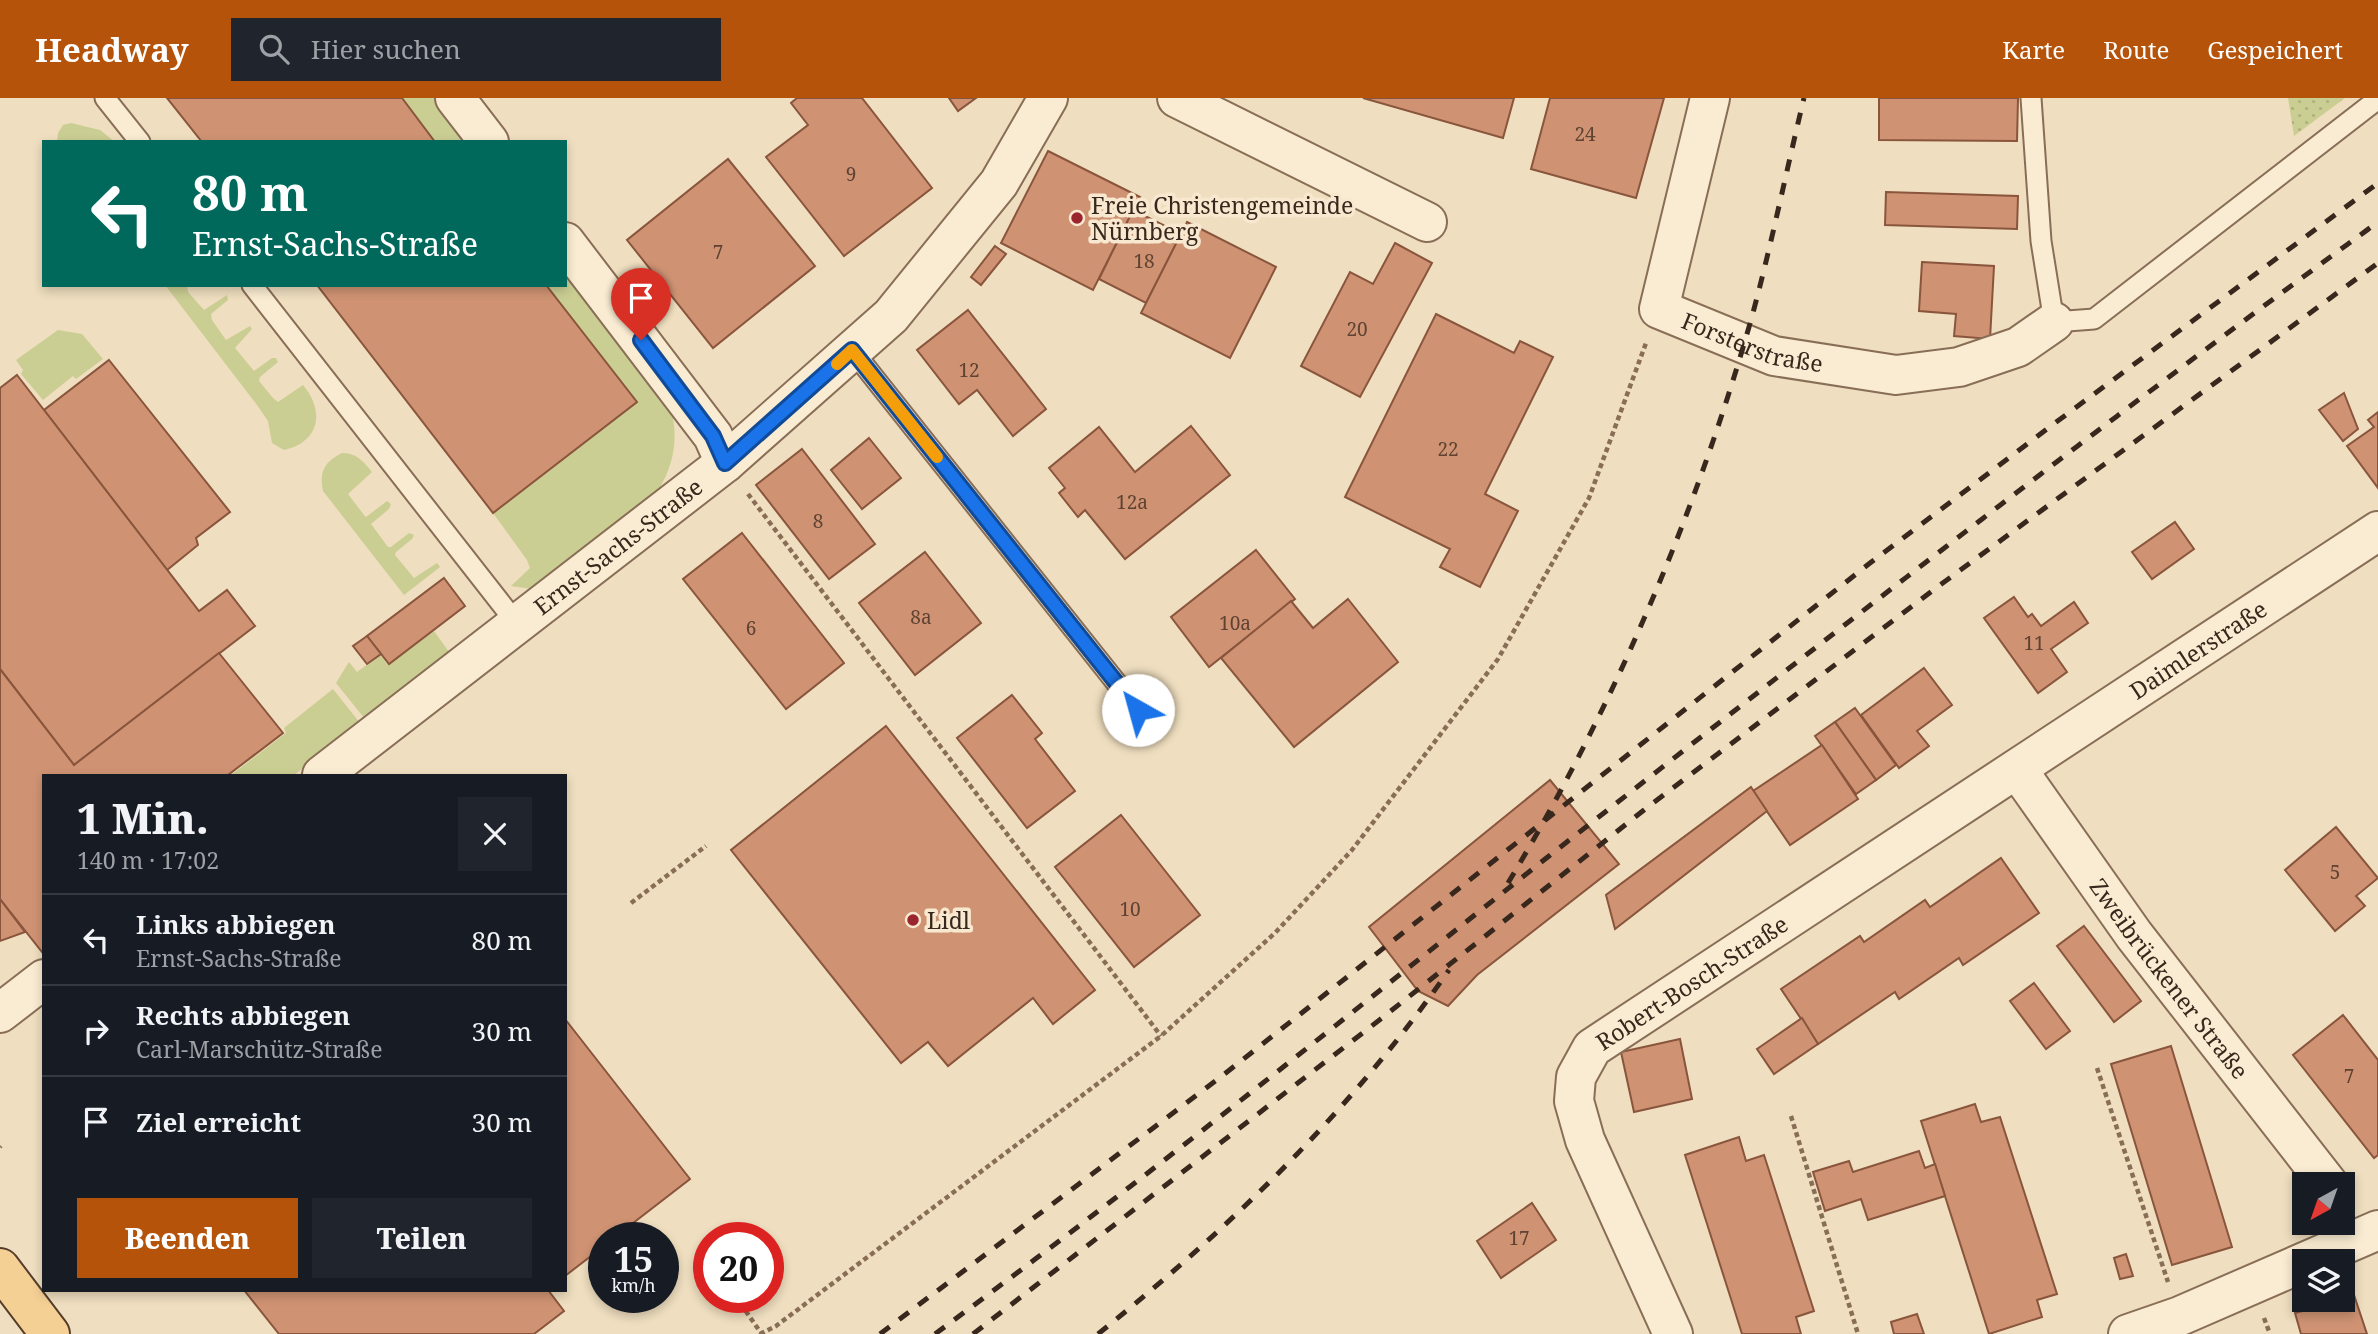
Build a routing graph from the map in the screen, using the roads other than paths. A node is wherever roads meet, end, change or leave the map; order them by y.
1 (105, 98) edge
2 (455, 98) edge
3 (1048, 98) edge
4 (1177, 98) edge
5 (1710, 98) edge
6 (2031, 98) edge
7 (2378, 99) edge
8 (138, 140) edge
9 (487, 140) edge
10 (1427, 222) dead end
11 (567, 245) edge
12 (254, 287) edge
13 (2054, 322) junction
14 (852, 350) junction
15 (725, 463) junction
16 (2378, 531) edge
17 (517, 624) junction
18 (1138, 710) dead end
19 (2017, 769) junction
20 (323, 774) edge
21 (42, 981) edge
22 (0, 1013) edge
23 (2319, 1172) edge
24 (2356, 1217) edge
25 (2374, 1236) edge
26 (0, 1268) edge
27 (50, 1334) edge
28 (1673, 1334) edge
29 (2128, 1334) edge

1 - 8 lane
2 - 9 street
3 - 14 street, Ernst-Sachs-Straße
4 - 10 street
5 - 13 street, Forsterstraße
6 - 13 lane
7 - 13 lane
11 - 15 street
12 - 17 lane
14 - 15 street, Ernst-Sachs-Straße
14 - 18 lane
15 - 17 street, Ernst-Sachs-Straße
16 - 19 street, Daimlerstraße
17 - 20 street, Ernst-Sachs-Straße
19 - 23 street, Zweibrückener Straße
19 - 28 street, Robert-Bosch-Straße
21 - 22 street
24 - 25 street
25 - 29 street
26 - 27 main road

